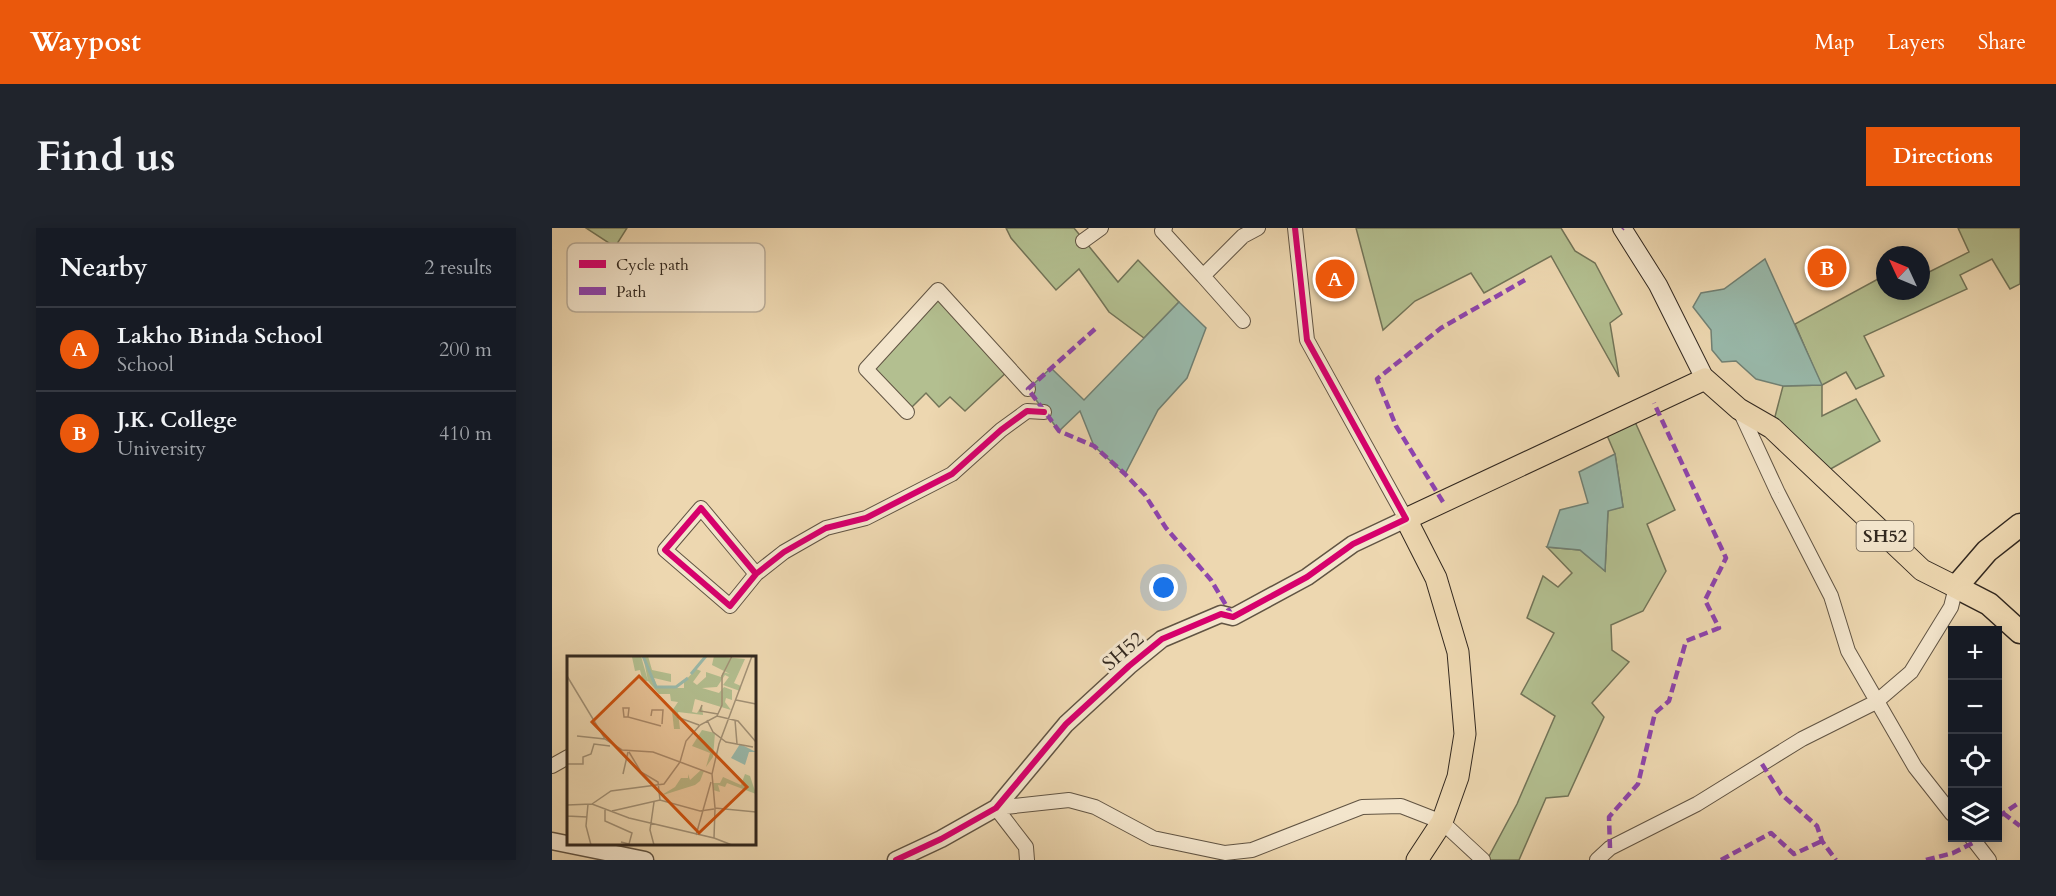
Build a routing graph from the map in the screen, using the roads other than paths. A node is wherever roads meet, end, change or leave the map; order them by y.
1 (1101, 228) edge
2 (1165, 228) edge
3 (1258, 228) edge
4 (1295, 228) edge
5 (1622, 228) edge
6 (1083, 241) dead end
7 (1203, 276) junction
8 (1243, 321) dead end
9 (1705, 379) junction
10 (1028, 389) dead end
11 (1739, 409) junction
12 (907, 412) dead end
13 (1044, 412) dead end
14 (1406, 519) junction
15 (2020, 525) edge
16 (756, 574) junction
17 (1956, 587) junction
18 (2020, 632) edge
19 (1876, 702) junction
20 (567, 758) edge
21 (552, 766) edge
22 (996, 808) junction
23 (1948, 808) edge
24 (1442, 822) junction
25 (552, 841) edge
26 (1976, 842) edge
27 (567, 844) edge
28 (572, 845) edge
29 (645, 860) edge
30 (896, 860) edge
31 (1027, 860) edge
32 (1417, 860) edge
33 (1483, 860) edge
34 (1597, 860) edge
35 (1989, 860) edge

1 - 6 street
2 - 7 street
3 - 7 street
4 - 14 street
5 - 9 main road
7 - 8 street
9 - 11 main road, SH52 / SH52
9 - 14 main road, SH52 / SH52
10 - 12 street
11 - 17 main road, SH52 / SH52
11 - 19 street
13 - 16 street
14 - 22 street, SH52 / SH52
14 - 24 main road
15 - 17 highway
16 - 16 street
17 - 18 highway
17 - 19 street
19 - 23 street
19 - 34 street
20 - 21 street
22 - 24 street
22 - 30 street, SH52 / SH52
22 - 31 street
24 - 32 main road
24 - 33 street
25 - 27 street
26 - 35 street
28 - 29 street

